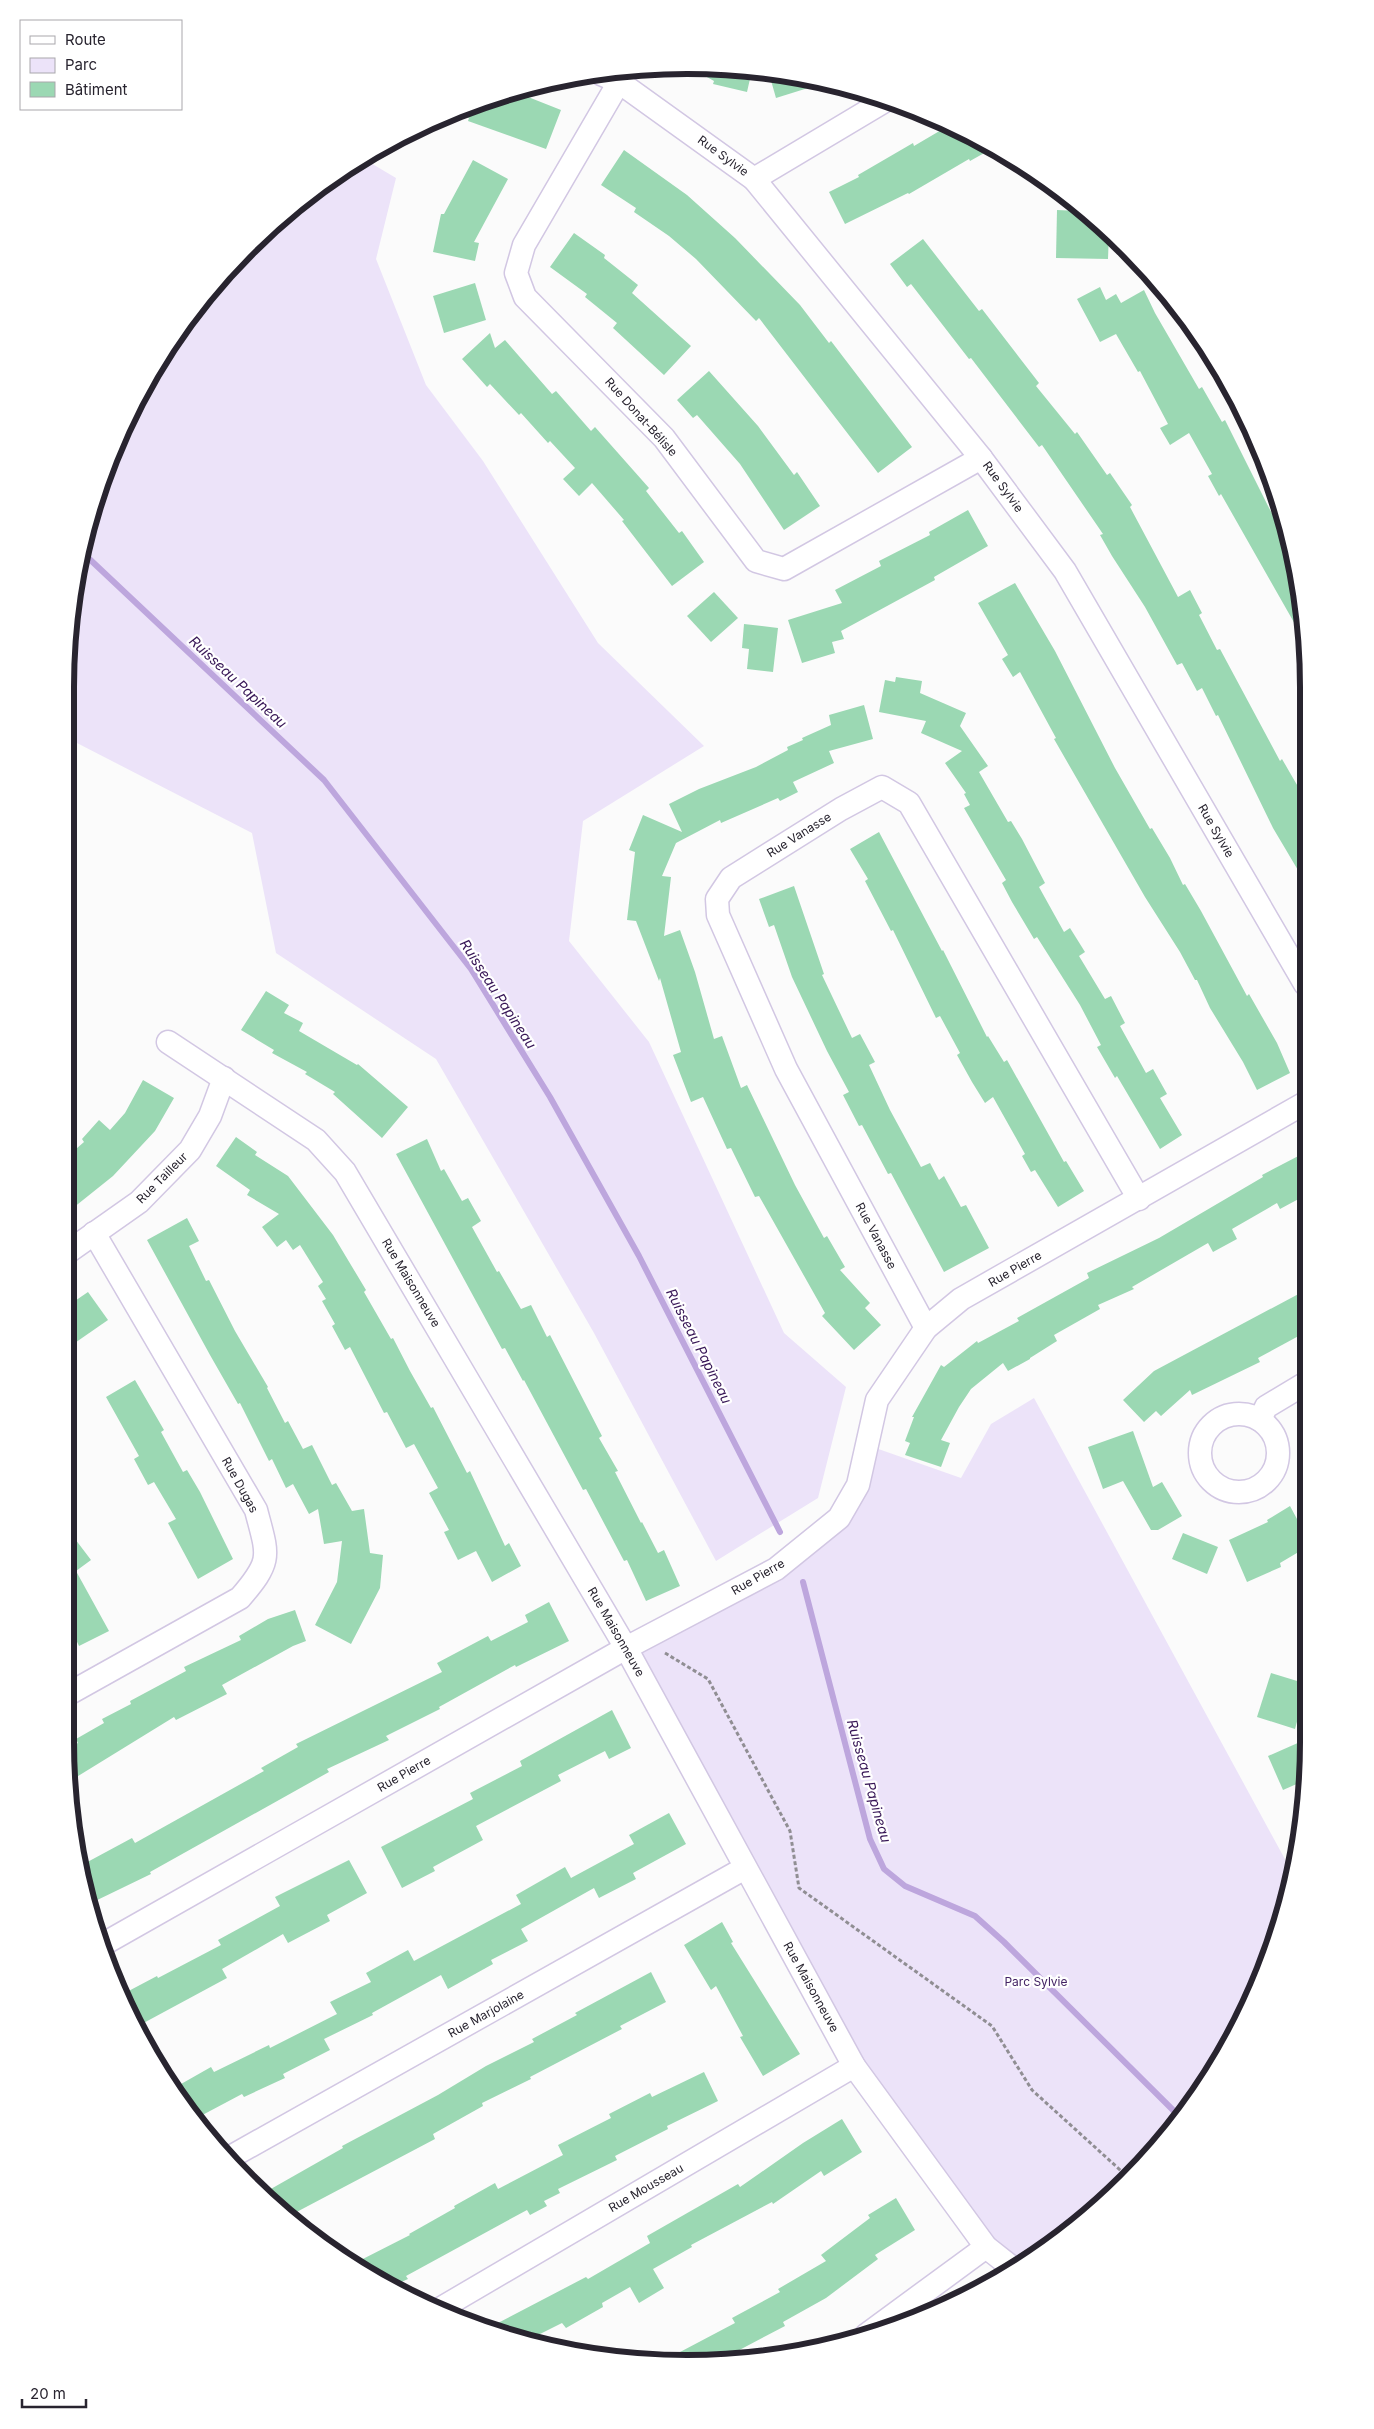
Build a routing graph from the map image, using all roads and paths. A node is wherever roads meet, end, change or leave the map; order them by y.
1 (610, 78) edge
2 (611, 79) edge
3 (879, 104) edge
4 (754, 179) junction
5 (981, 458) junction
6 (1300, 975) edge
7 (168, 1042) dead end
8 (224, 1078) junction
9 (1300, 1106) edge
10 (1139, 1199) junction
11 (94, 1233) junction
12 (74, 1248) edge
13 (926, 1328) junction
14 (1300, 1387) edge
15 (1260, 1420) dead end
16 (635, 1644) junction
17 (74, 1691) edge
18 (745, 1868) junction
19 (107, 1942) edge
20 (854, 2066) junction
21 (234, 2155) edge
22 (1124, 2173) edge
23 (986, 2247) junction
24 (1008, 2264) edge
25 (445, 2306) edge
26 (881, 2324) edge

1 - 5 street, Rue Donat-Bélisle
2 - 4 street, Rue Sylvie
3 - 4 street
4 - 5 street, Rue Sylvie
5 - 6 street, Rue Sylvie
7 - 8 street, Rue Maisonneuve
8 - 11 street, Rue Tailleur
8 - 16 street, Rue Maisonneuve
9 - 10 street, Rue Pierre
10 - 13 street, Rue Pierre
10 - 13 street, Rue Vanasse
11 - 12 street, Rue Tailleur
11 - 17 street, Rue Dugas
13 - 16 street, Rue Pierre
14 - 15 street
16 - 18 street, Rue Maisonneuve
16 - 19 street, Rue Pierre
16 - 22 path
18 - 20 street, Rue Maisonneuve
18 - 21 street, Rue Marjolaine
20 - 23 street, Rue Maisonneuve
20 - 25 street, Rue Mousseau
23 - 24 street, Rue Maisonneuve
23 - 26 street

